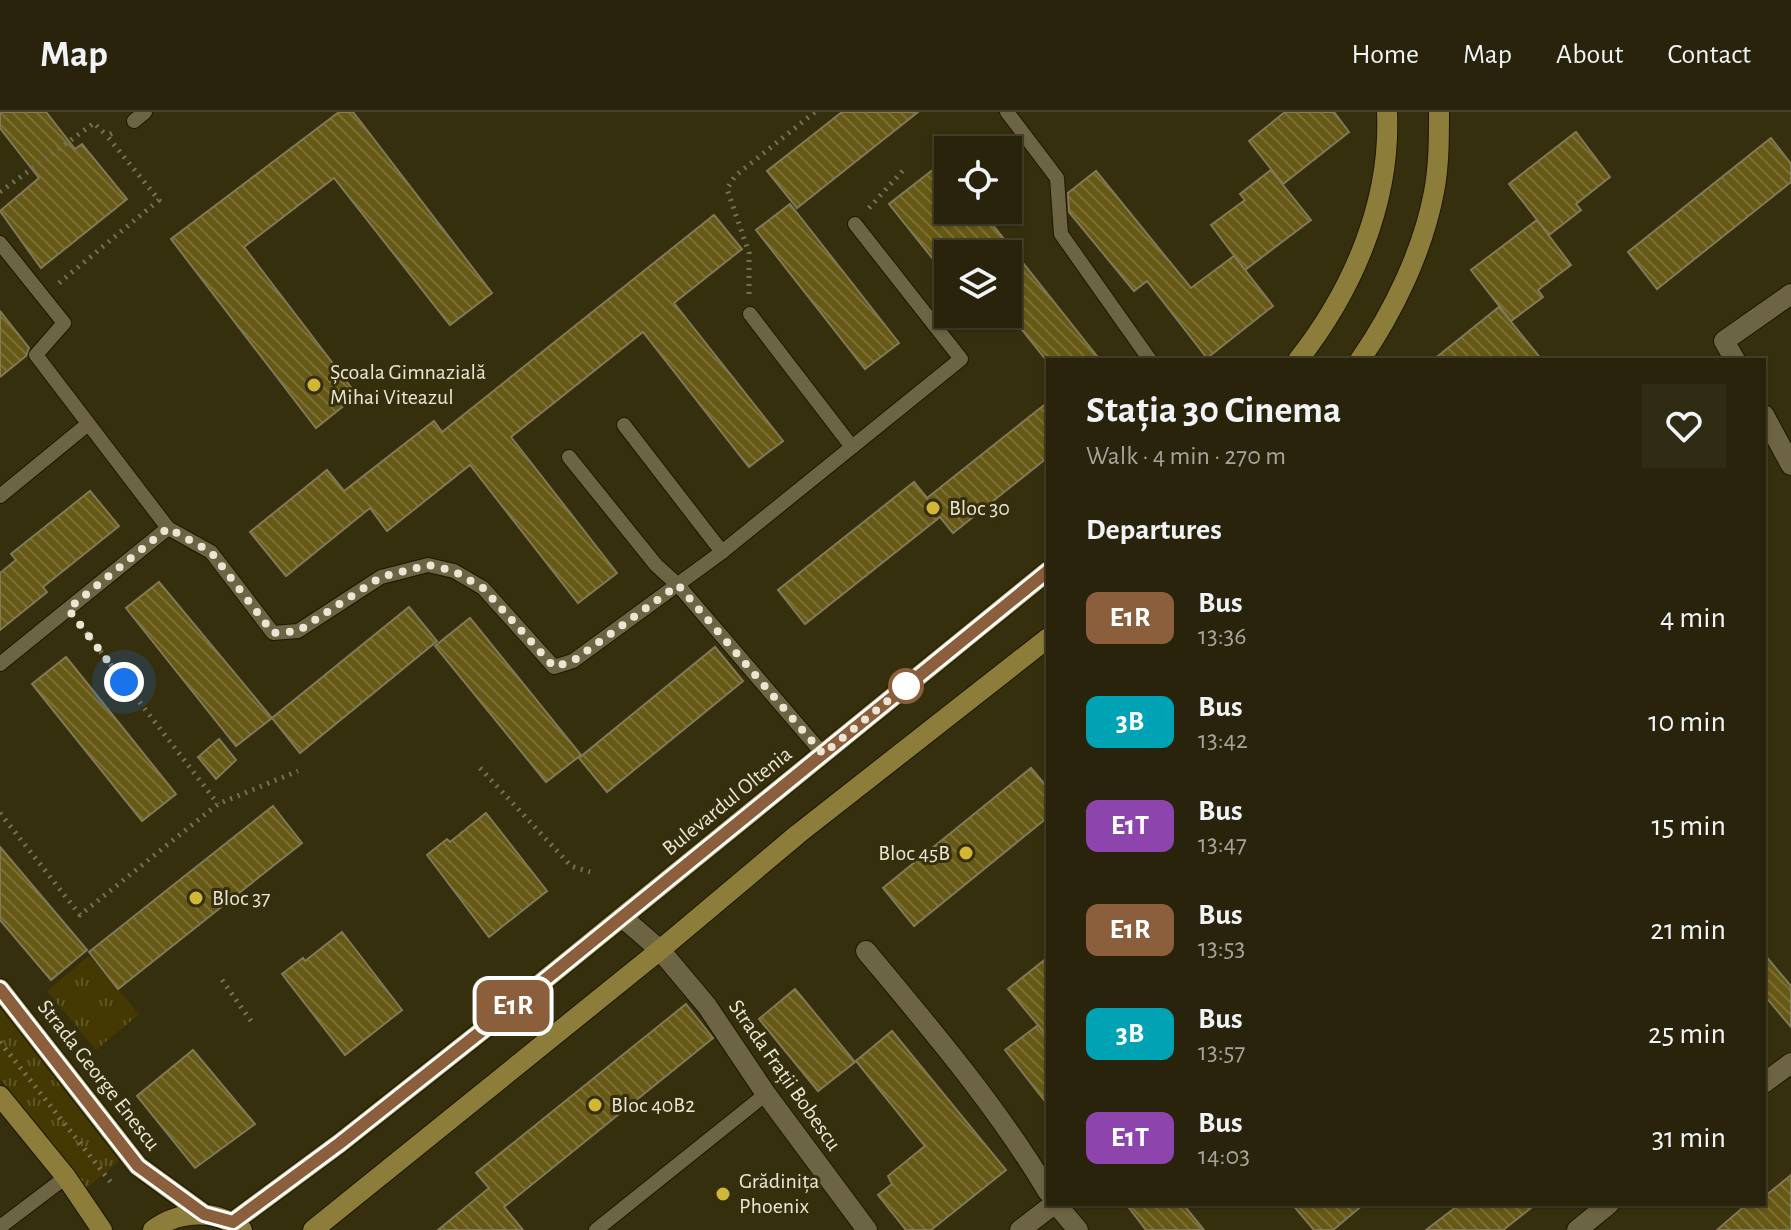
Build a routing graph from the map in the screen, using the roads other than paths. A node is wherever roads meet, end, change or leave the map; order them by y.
1 (1007, 112) edge
2 (1387, 112) edge
3 (1439, 112) edge
4 (855, 224) road end
5 (0, 243) edge
6 (1791, 294) edge
7 (750, 314) road end
8 (1149, 358) edge
9 (1300, 358) edge
10 (1361, 358) edge
11 (1734, 358) edge
12 (1766, 419) edge
13 (88, 424) junction
14 (624, 425) dead end
15 (852, 447) junction
16 (569, 457) dead end
17 (1791, 465) edge
18 (0, 496) edge
19 (168, 528) junction
20 (722, 552) junction
21 (1046, 573) edge
22 (678, 585) junction
23 (1046, 640) edge
24 (0, 664) edge
25 (823, 754) junction
26 (622, 917) junction
27 (660, 950) junction
28 (866, 951) dead end
29 (0, 989) edge
30 (1791, 1063) edge
31 (1766, 1082) edge
32 (766, 1094) junction
33 (0, 1096) edge
34 (66, 1177) junction
35 (1046, 1189) edge
36 (1052, 1206) edge
37 (1057, 1206) edge
38 (1607, 1206) edge
39 (204, 1214) junction
40 (238, 1226) edge
41 (0, 1227) edge
42 (102, 1230) edge
43 (153, 1230) edge
44 (313, 1230) edge
45 (596, 1230) edge
46 (867, 1230) edge
47 (1020, 1230) edge
48 (1078, 1230) edge
49 (1577, 1230) edge

1 - 8 lane
2 - 9 street
3 - 10 street
4 - 15 lane
5 - 13 lane
6 - 11 street
7 - 15 lane
12 - 17 street
13 - 18 lane
13 - 19 lane
14 - 20 lane
15 - 20 lane
16 - 22 lane
19 - 22 lane
19 - 24 lane
20 - 22 lane
21 - 25 street, Bulevardul Oltenia
22 - 25 lane
23 - 27 street
25 - 26 street, Bulevardul Oltenia
26 - 27 street
26 - 40 street, Bulevardul Oltenia
27 - 32 street, Strada Frații Bobescu
27 - 44 street
28 - 35 street
29 - 39 street, Strada George Enescu
30 - 31 street
32 - 45 lane
32 - 46 street, Strada Frații Bobescu
33 - 34 street
34 - 41 lane
34 - 42 street
36 - 47 street
37 - 48 street
38 - 49 street
39 - 40 street
39 - 43 street

